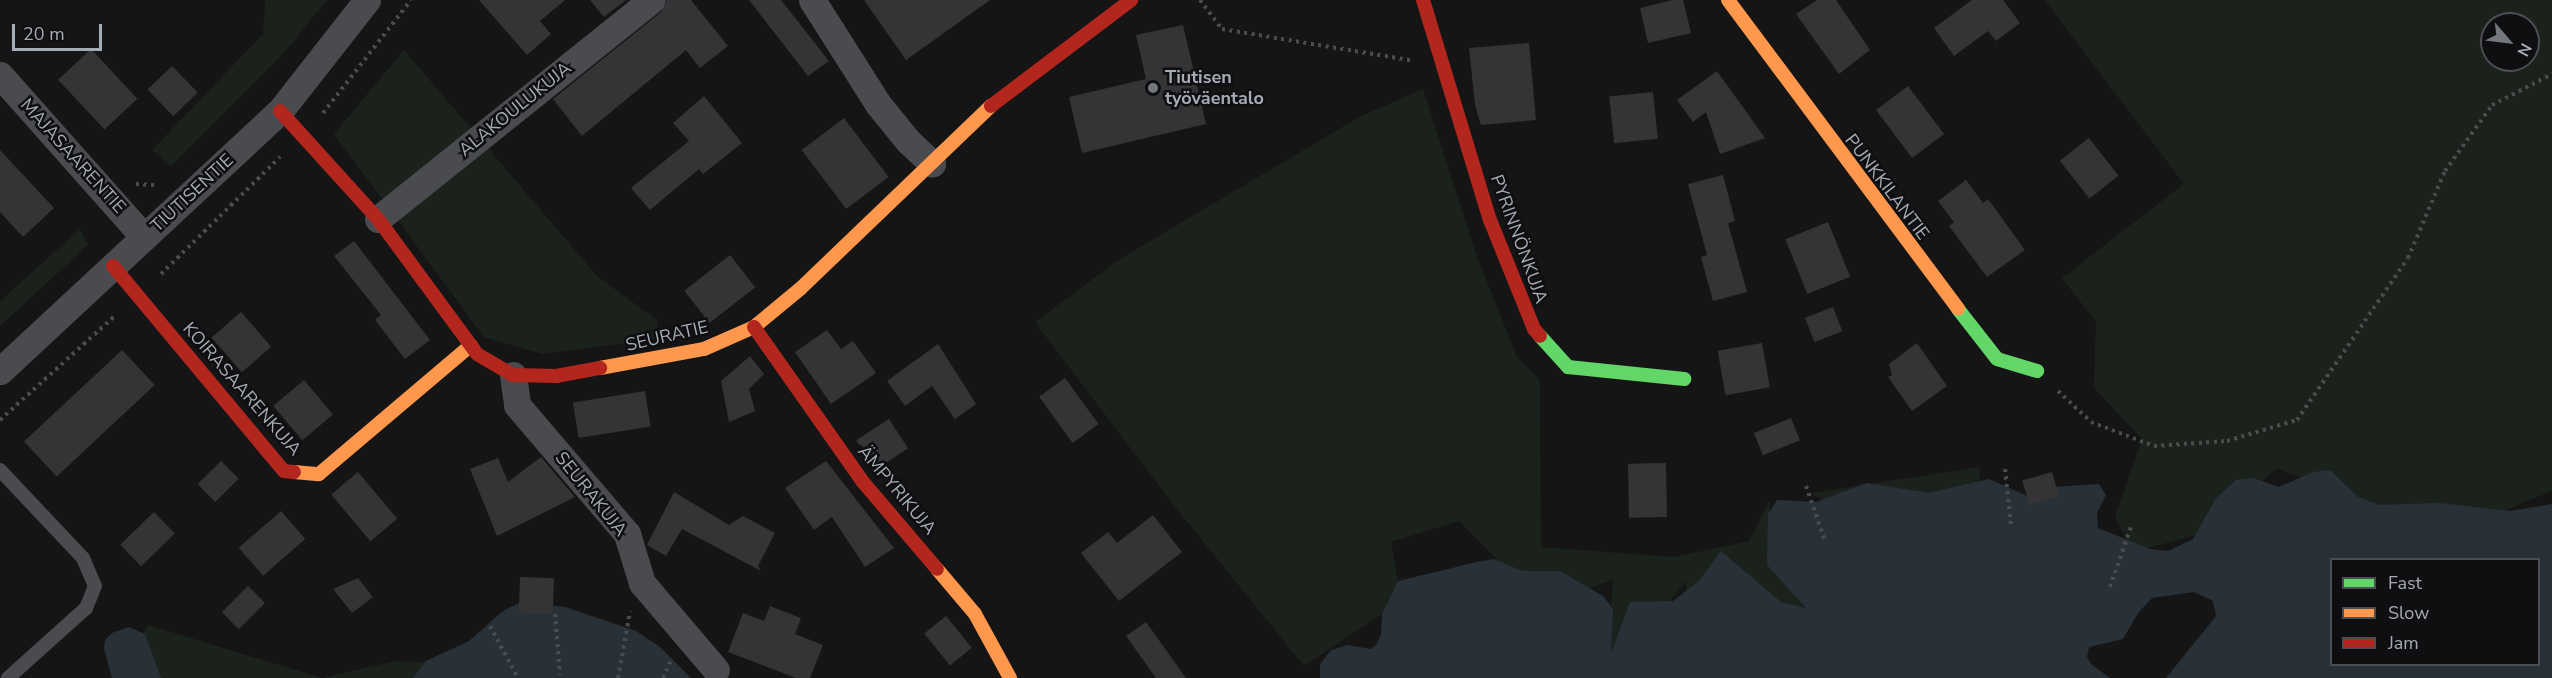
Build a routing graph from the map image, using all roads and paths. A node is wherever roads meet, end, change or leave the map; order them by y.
1 (367, 0) edge
2 (411, 0) edge
3 (651, 0) edge
4 (812, 0) edge
5 (1131, 0) edge
6 (1200, 0) edge
7 (1423, 0) edge
8 (1728, 0) edge
9 (1438, 58) junction
10 (2552, 74) edge
11 (0, 75) edge
12 (280, 111) junction
13 (304, 134) junction
14 (932, 163) junction
15 (378, 219) junction
16 (144, 237) junction
17 (113, 266) junction
18 (137, 296) junction
19 (754, 327) junction
20 (471, 345) junction
21 (0, 371) edge
22 (2037, 371) joint
23 (513, 375) junction
24 (1684, 379) dead end
25 (0, 420) edge
26 (2005, 469) dead end
27 (0, 470) edge
28 (1806, 486) dead end
29 (2132, 524) dead end
30 (2011, 526) dead end
31 (1825, 541) dead end
32 (2110, 587) dead end
33 (630, 609) dead end
34 (555, 614) dead end
35 (490, 626) dead end
36 (674, 658) dead end
37 (716, 670) dead end
38 (560, 675) dead end
39 (8, 678) edge
40 (518, 678) edge
41 (618, 678) edge
42 (663, 678) edge
43 (1010, 678) edge

1 - 12 street, TIUTISENTIE
2 - 13 path
3 - 15 street, ALAKOULUKUJA
4 - 14 street
5 - 14 street, SEURATIE
6 - 9 path
7 - 9 street, PYRINNÖNKUJA
8 - 22 street, PUNKKILANTIE
9 - 24 street, PYRINNÖNKUJA
10 - 22 path
11 - 16 street, MAJASAARENTIE
12 - 13 street, SEURATIE
12 - 16 street, TIUTISENTIE
13 - 15 street, SEURATIE
13 - 18 path
14 - 19 street, SEURATIE
15 - 20 street, SEURATIE
16 - 17 street, TIUTISENTIE
17 - 18 street, KOIRASAARENKUJA
17 - 21 street, TIUTISENTIE
18 - 20 street, KOIRASAARENKUJA
18 - 25 path
19 - 23 street, SEURATIE
19 - 43 street, ÄMPYRIKUJA
20 - 23 street, SEURATIE
23 - 37 street, SEURAKUJA
26 - 30 path
27 - 39 lane
28 - 31 path
29 - 32 path
33 - 41 path
34 - 38 path
35 - 40 path
36 - 42 path

